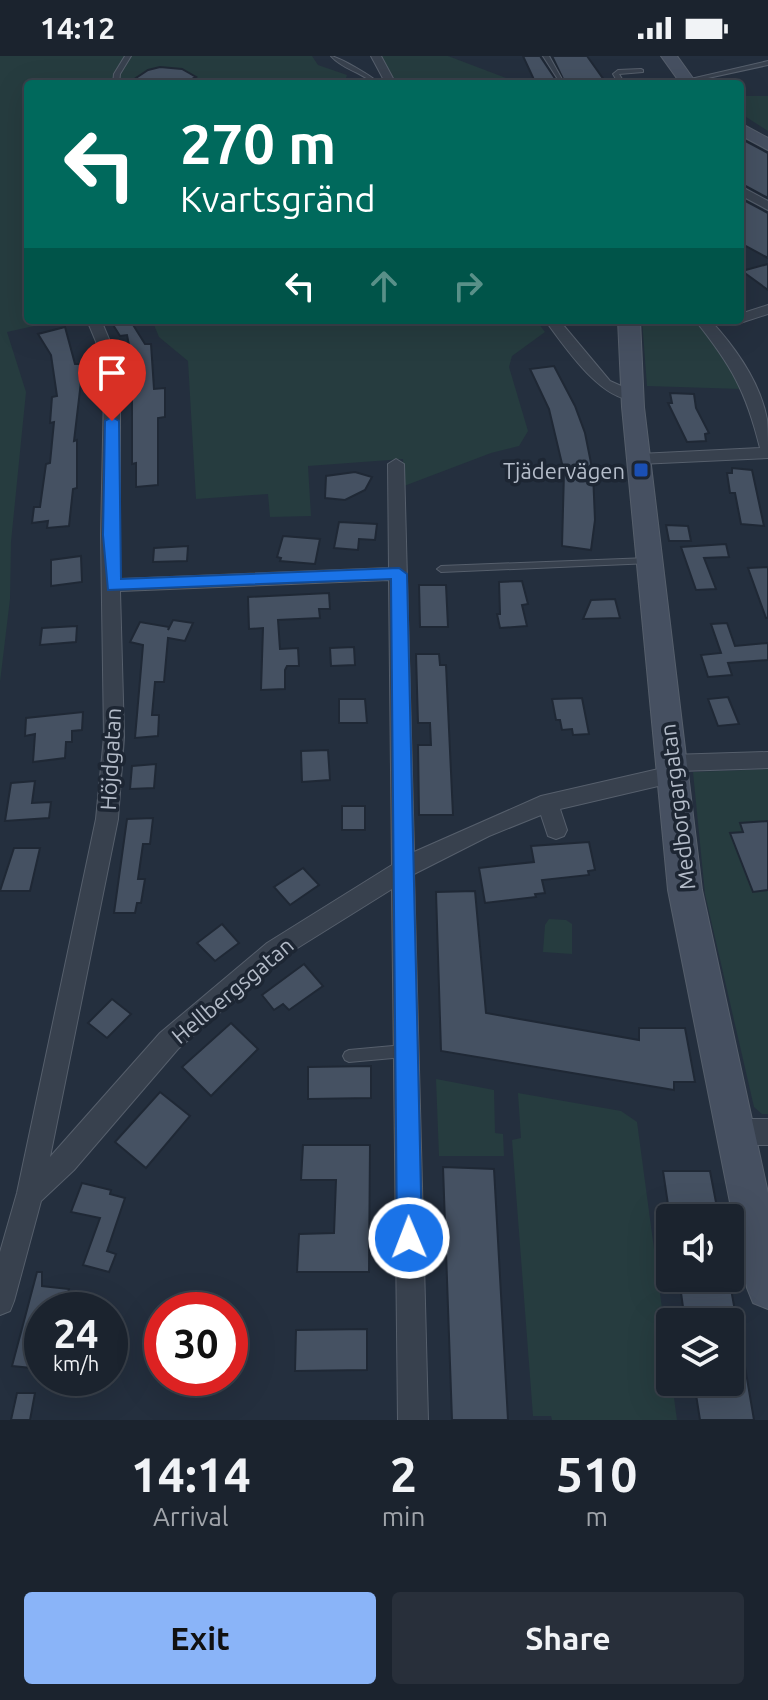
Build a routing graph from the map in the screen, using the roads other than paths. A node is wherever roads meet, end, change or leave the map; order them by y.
1 (128, 56) edge
2 (334, 56) edge
3 (376, 56) edge
4 (546, 56) edge
5 (669, 56) edge
6 (768, 63) edge
7 (641, 71) dead end
8 (116, 80) edge
9 (374, 80) edge
10 (389, 80) edge
11 (561, 80) dead end
12 (620, 80) edge
13 (686, 80) edge
14 (696, 80) edge
15 (744, 130) edge
16 (768, 145) edge
17 (744, 192) edge
18 (768, 206) edge
19 (768, 309) edge
20 (744, 318) edge
21 (96, 324) edge
22 (555, 324) edge
23 (629, 324) edge
24 (707, 325) edge
25 (632, 396) junction
26 (768, 452) edge
27 (639, 459) junction
28 (396, 464) dead end
29 (650, 561) junction
30 (441, 569) dead end
31 (399, 574) junction
32 (113, 586) junction
33 (768, 760) edge
34 (671, 769) junction
35 (548, 802) junction
36 (556, 830) dead end
37 (402, 868) junction
38 (406, 1051) junction
39 (349, 1056) dead end
40 (752, 1132) edge
41 (30, 1193) junction
42 (10, 1230) edge
43 (768, 1288) edge
44 (0, 1301) edge
45 (413, 1420) edge

1 - 8 lane
2 - 9 lane
3 - 10 street
4 - 11 lane
5 - 13 street
6 - 14 lane
7 - 12 lane
15 - 16 street
17 - 18 street
19 - 20 street
21 - 32 street, Höjdgatan
22 - 25 street
23 - 25 street, Medborgargatan
24 - 26 street
25 - 27 street, Medborgargatan
26 - 27 street
27 - 29 street, Medborgargatan
28 - 31 street
29 - 30 lane
29 - 34 street, Medborgargatan
31 - 32 street
31 - 37 street
32 - 41 street, Höjdgatan
33 - 34 street, Hellbergsgatan
34 - 35 street, Hellbergsgatan
34 - 40 street, Medborgargatan
35 - 36 street
35 - 37 street, Hellbergsgatan
37 - 38 street
37 - 41 street, Hellbergsgatan
38 - 39 lane
38 - 45 street
40 - 43 street, Medborgargatan
41 - 42 street
42 - 44 street

